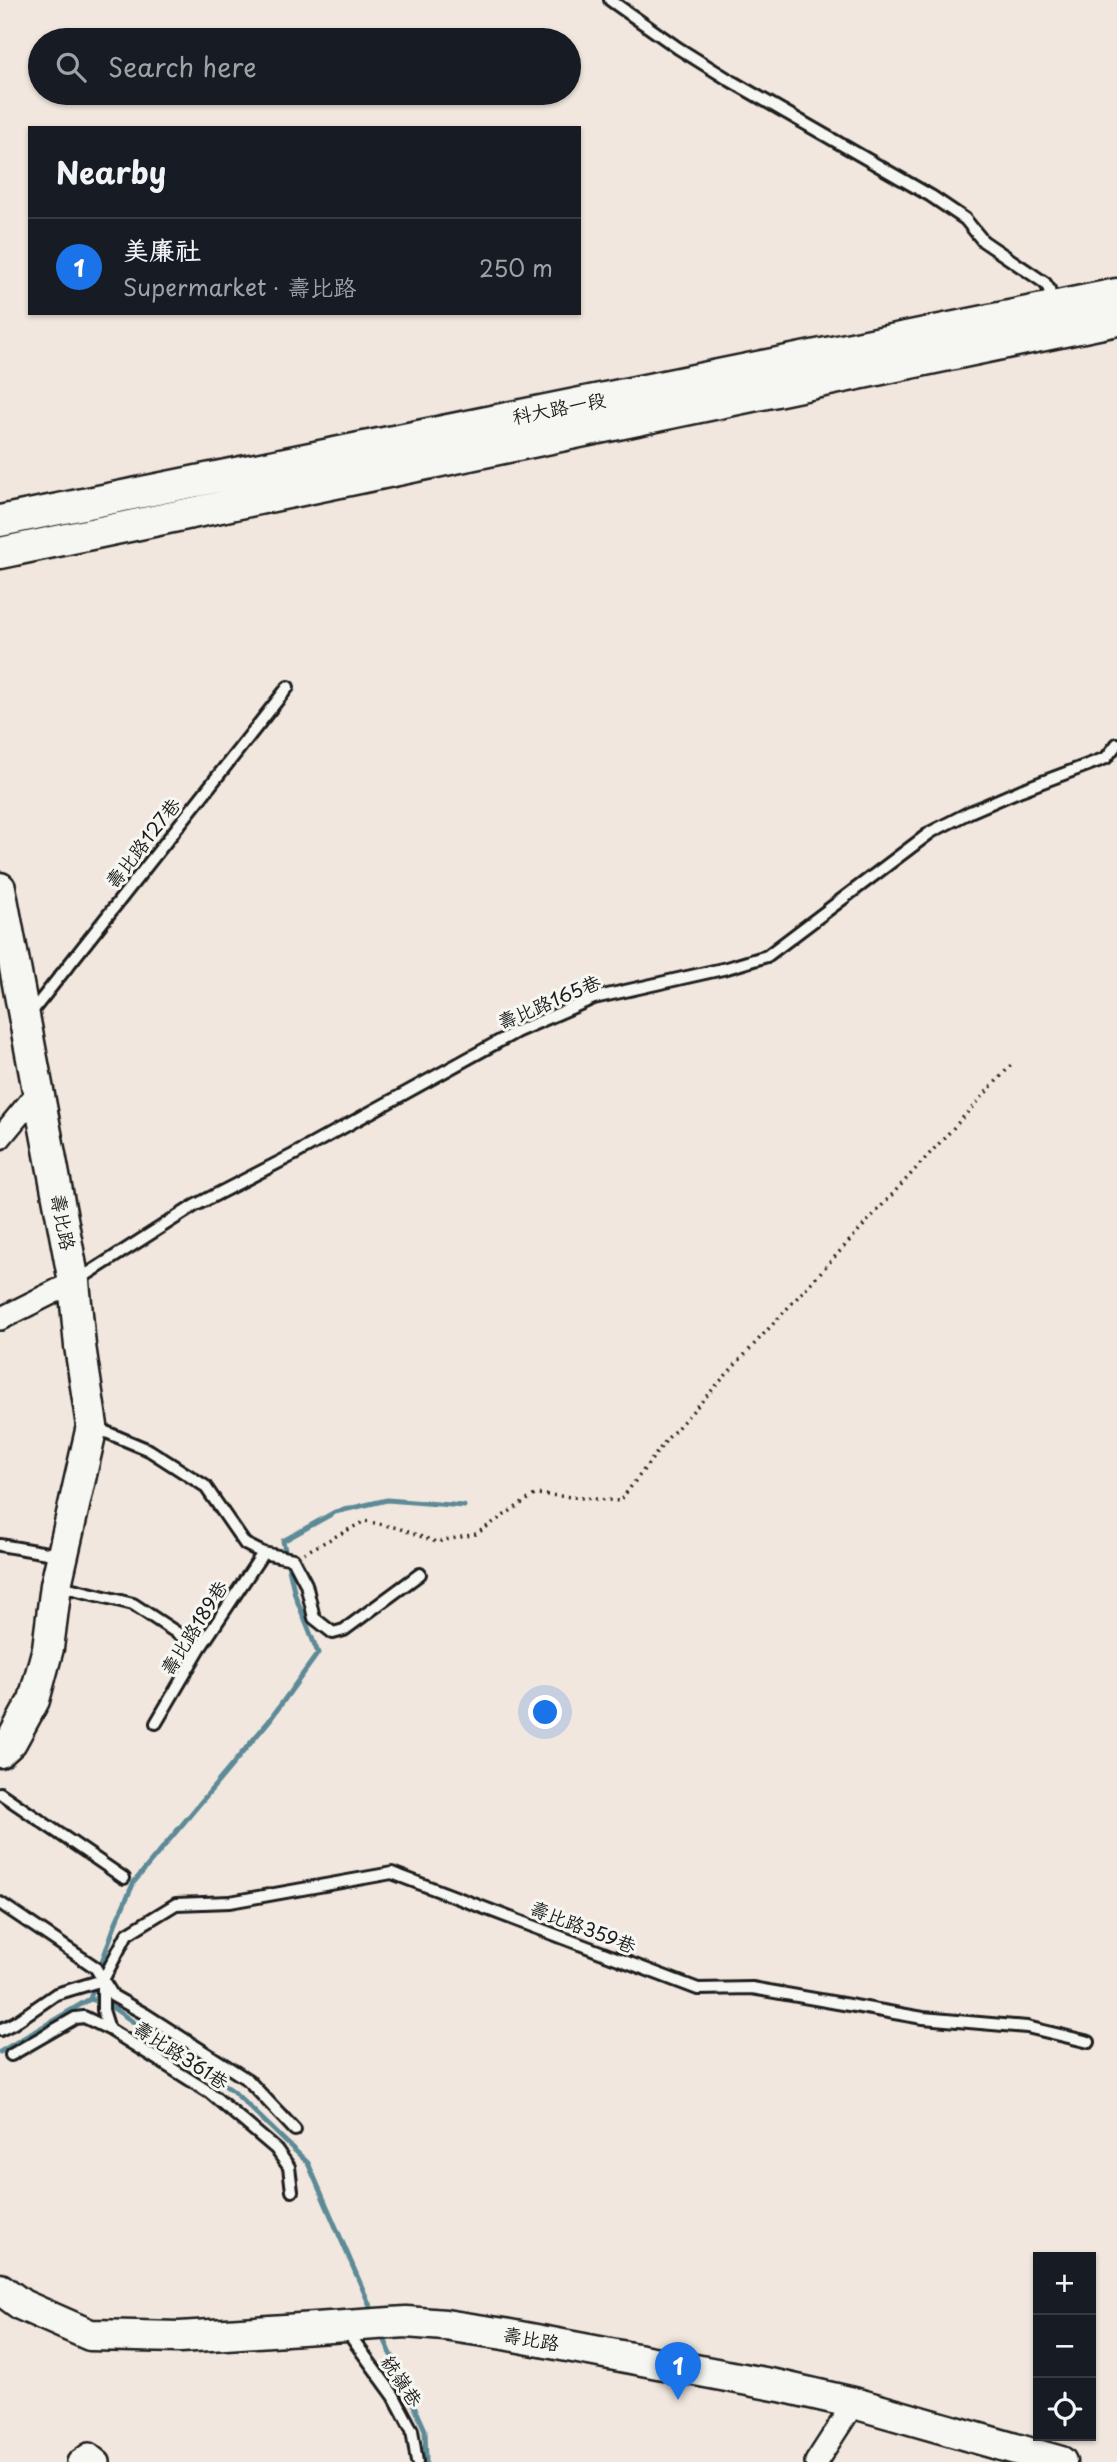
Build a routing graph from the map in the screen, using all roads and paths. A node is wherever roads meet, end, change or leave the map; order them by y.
1 (610, 0) edge
2 (1117, 294) edge
3 (1052, 308) junction
4 (1117, 320) edge
5 (0, 521) edge
6 (0, 553) edge
7 (288, 687) dead end
8 (1117, 744) edge
9 (0, 888) edge
10 (25, 1020) junction
11 (1014, 1062) dead end
12 (38, 1092) junction
13 (0, 1139) edge
14 (74, 1282) junction
15 (0, 1319) edge
16 (92, 1426) junction
17 (0, 1545) edge
18 (263, 1553) junction
19 (62, 1556) junction
20 (293, 1559) junction
21 (420, 1574) dead end
22 (56, 1585) junction
23 (201, 1648) junction
24 (156, 1723) dead end
25 (4, 1743) edge
26 (0, 1793) edge
27 (124, 1878) dead end
28 (0, 1903) edge
29 (103, 1980) junction
30 (103, 1993) joint
31 (109, 2029) junction
32 (0, 2030) edge
33 (1089, 2042) dead end
34 (11, 2054) dead end
35 (295, 2130) dead end
36 (292, 2192) dead end
37 (0, 2289) edge
38 (342, 2325) junction
39 (854, 2403) junction
40 (78, 2462) edge
41 (99, 2462) edge
42 (416, 2462) edge
43 (816, 2462) edge
44 (1061, 2462) edge

1 - 3 lane
2 - 3 street, 科大路一段
3 - 5 street, 科大路一段
4 - 6 street
7 - 10 lane, 壽比路127巷
8 - 14 lane, 壽比路165巷
9 - 10 street, 壽比路
10 - 12 street, 壽比路
11 - 20 path
12 - 13 street
12 - 14 street, 壽比路
14 - 15 street
14 - 16 street, 壽比路
16 - 18 lane
16 - 19 street, 壽比路
17 - 19 lane
18 - 20 lane
18 - 23 lane, 壽比路189巷
19 - 22 street, 壽比路
20 - 21 lane
22 - 23 lane
22 - 25 street, 壽比路
23 - 24 lane, 壽比路189巷
26 - 27 lane
28 - 29 lane
29 - 30 lane, 壽比路359巷
29 - 32 lane
29 - 33 lane, 壽比路359巷
29 - 35 lane
30 - 31 lane, 壽比路361巷
31 - 34 lane
31 - 36 lane, 壽比路361巷
37 - 38 street, 壽比路
38 - 39 street, 壽比路
38 - 42 lane, 統嶺巷
39 - 43 street
39 - 44 street, 壽比路
40 - 41 street

